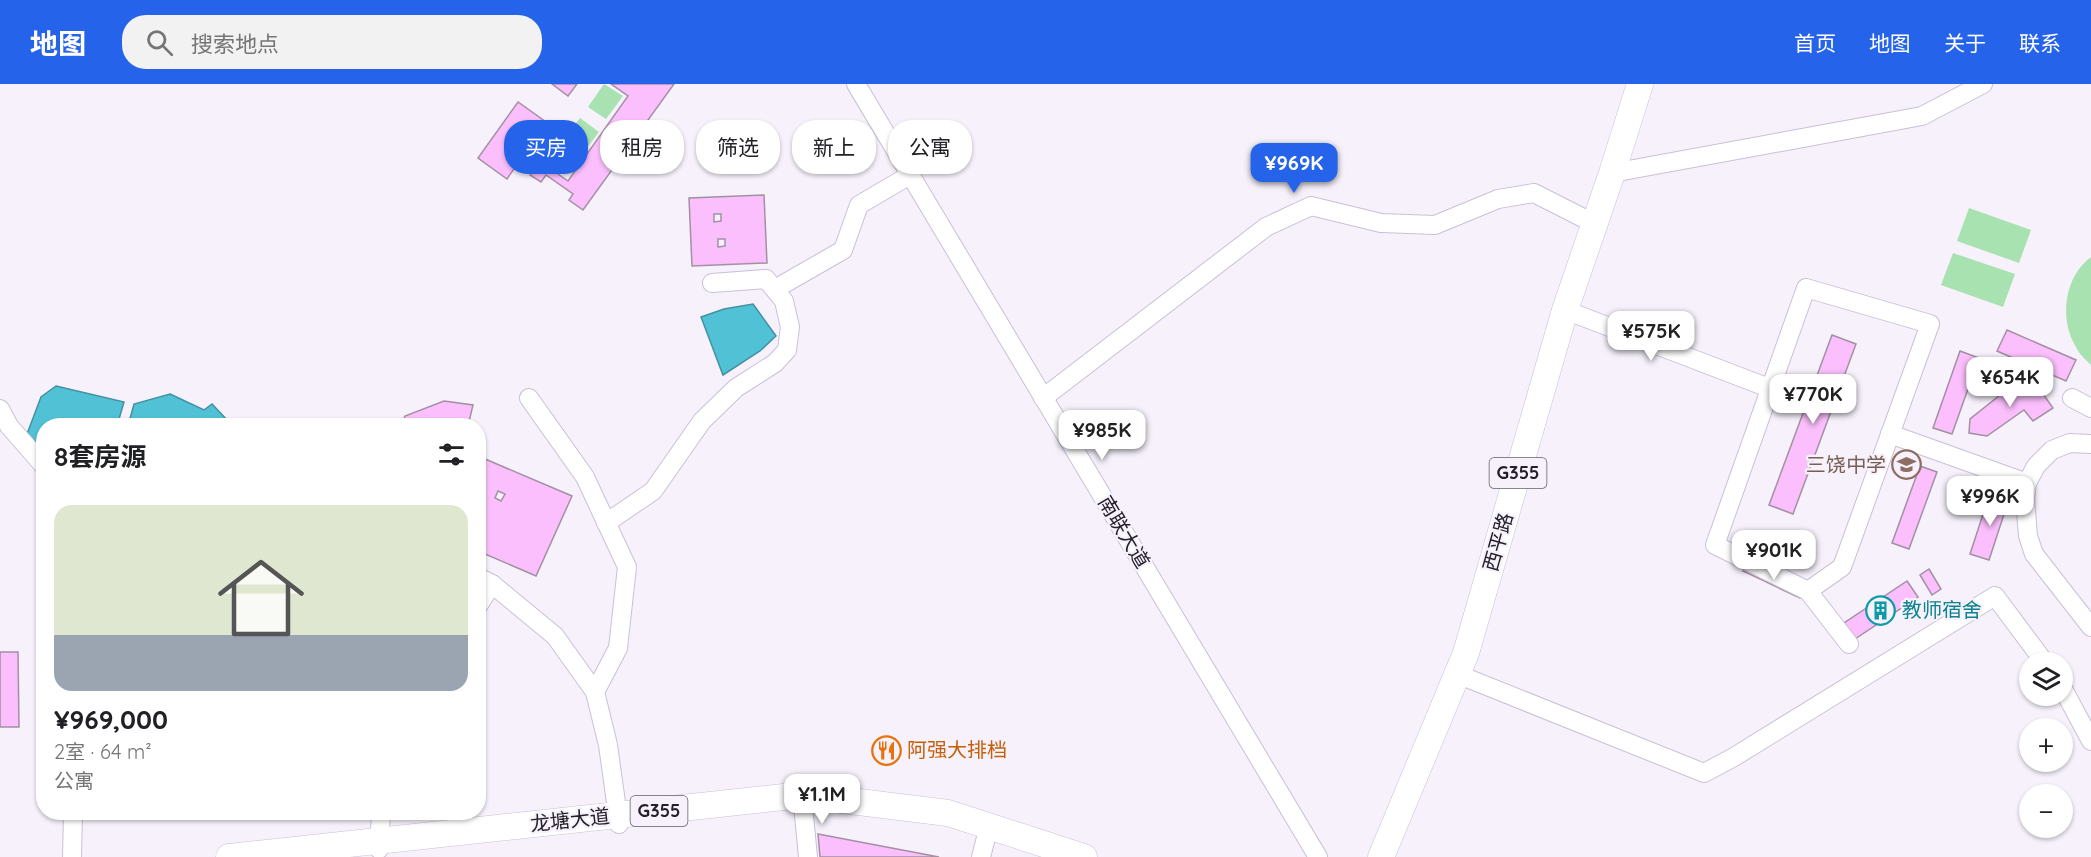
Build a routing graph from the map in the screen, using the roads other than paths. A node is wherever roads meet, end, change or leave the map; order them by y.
1 (856, 84) edge
2 (1640, 84) edge
3 (1983, 84) edge
4 (1612, 173) junction
5 (910, 175) junction
6 (1595, 224) junction
7 (712, 282) dead end
8 (775, 290) junction
9 (1565, 310) junction
10 (1769, 388) junction
11 (530, 398) dead end
12 (1043, 398) junction
13 (2072, 398) dead end
14 (2091, 408) edge
15 (0, 409) edge
16 (1890, 434) junction
17 (2091, 444) edge
18 (36, 457) edge
19 (2027, 483) junction
20 (606, 523) junction
21 (486, 582) edge
22 (1808, 591) junction
23 (2091, 627) edge
24 (1849, 644) dead end
25 (2037, 652) edge
26 (1457, 674) junction
27 (595, 692) junction
28 (2072, 706) edge
29 (2091, 741) edge
30 (802, 800) junction
31 (73, 820) edge
32 (381, 820) edge
33 (619, 820) junction
34 (986, 839) edge
35 (379, 845) junction
36 (72, 857) edge
37 (229, 857) edge
38 (307, 857) edge
39 (808, 857) edge
40 (1061, 857) edge
41 (1084, 857) edge
42 (1318, 857) edge
43 (1381, 857) edge

1 - 5 street, 南联大道
2 - 4 highway, 西平路 / G355
3 - 4 street
4 - 6 highway, 西平路 / G355
5 - 8 street
5 - 12 street, 南联大道
6 - 9 highway, 西平路 / G355
6 - 12 street
7 - 8 street
8 - 20 street
9 - 10 street
9 - 26 highway, 西平路 / G355
10 - 16 street
10 - 22 street
11 - 20 street
12 - 42 street, 南联大道
13 - 14 street
15 - 18 street
16 - 19 street
16 - 22 street
17 - 19 street
19 - 23 street
20 - 27 street
21 - 27 street
22 - 24 street
25 - 26 street
26 - 43 highway, 西平路 / G355
27 - 33 street
28 - 29 street
30 - 33 highway, 龙塘大道 / G355
30 - 34 highway, 龙塘大道 / G355
30 - 39 street
31 - 36 street
32 - 35 street
33 - 35 highway, 龙塘大道 / G355
34 - 40 highway, 龙塘大道 / G355
34 - 41 highway, 龙塘大道 / G355
35 - 37 highway, 龙塘大道 / G355
35 - 38 highway, 龙塘大道 / G355

